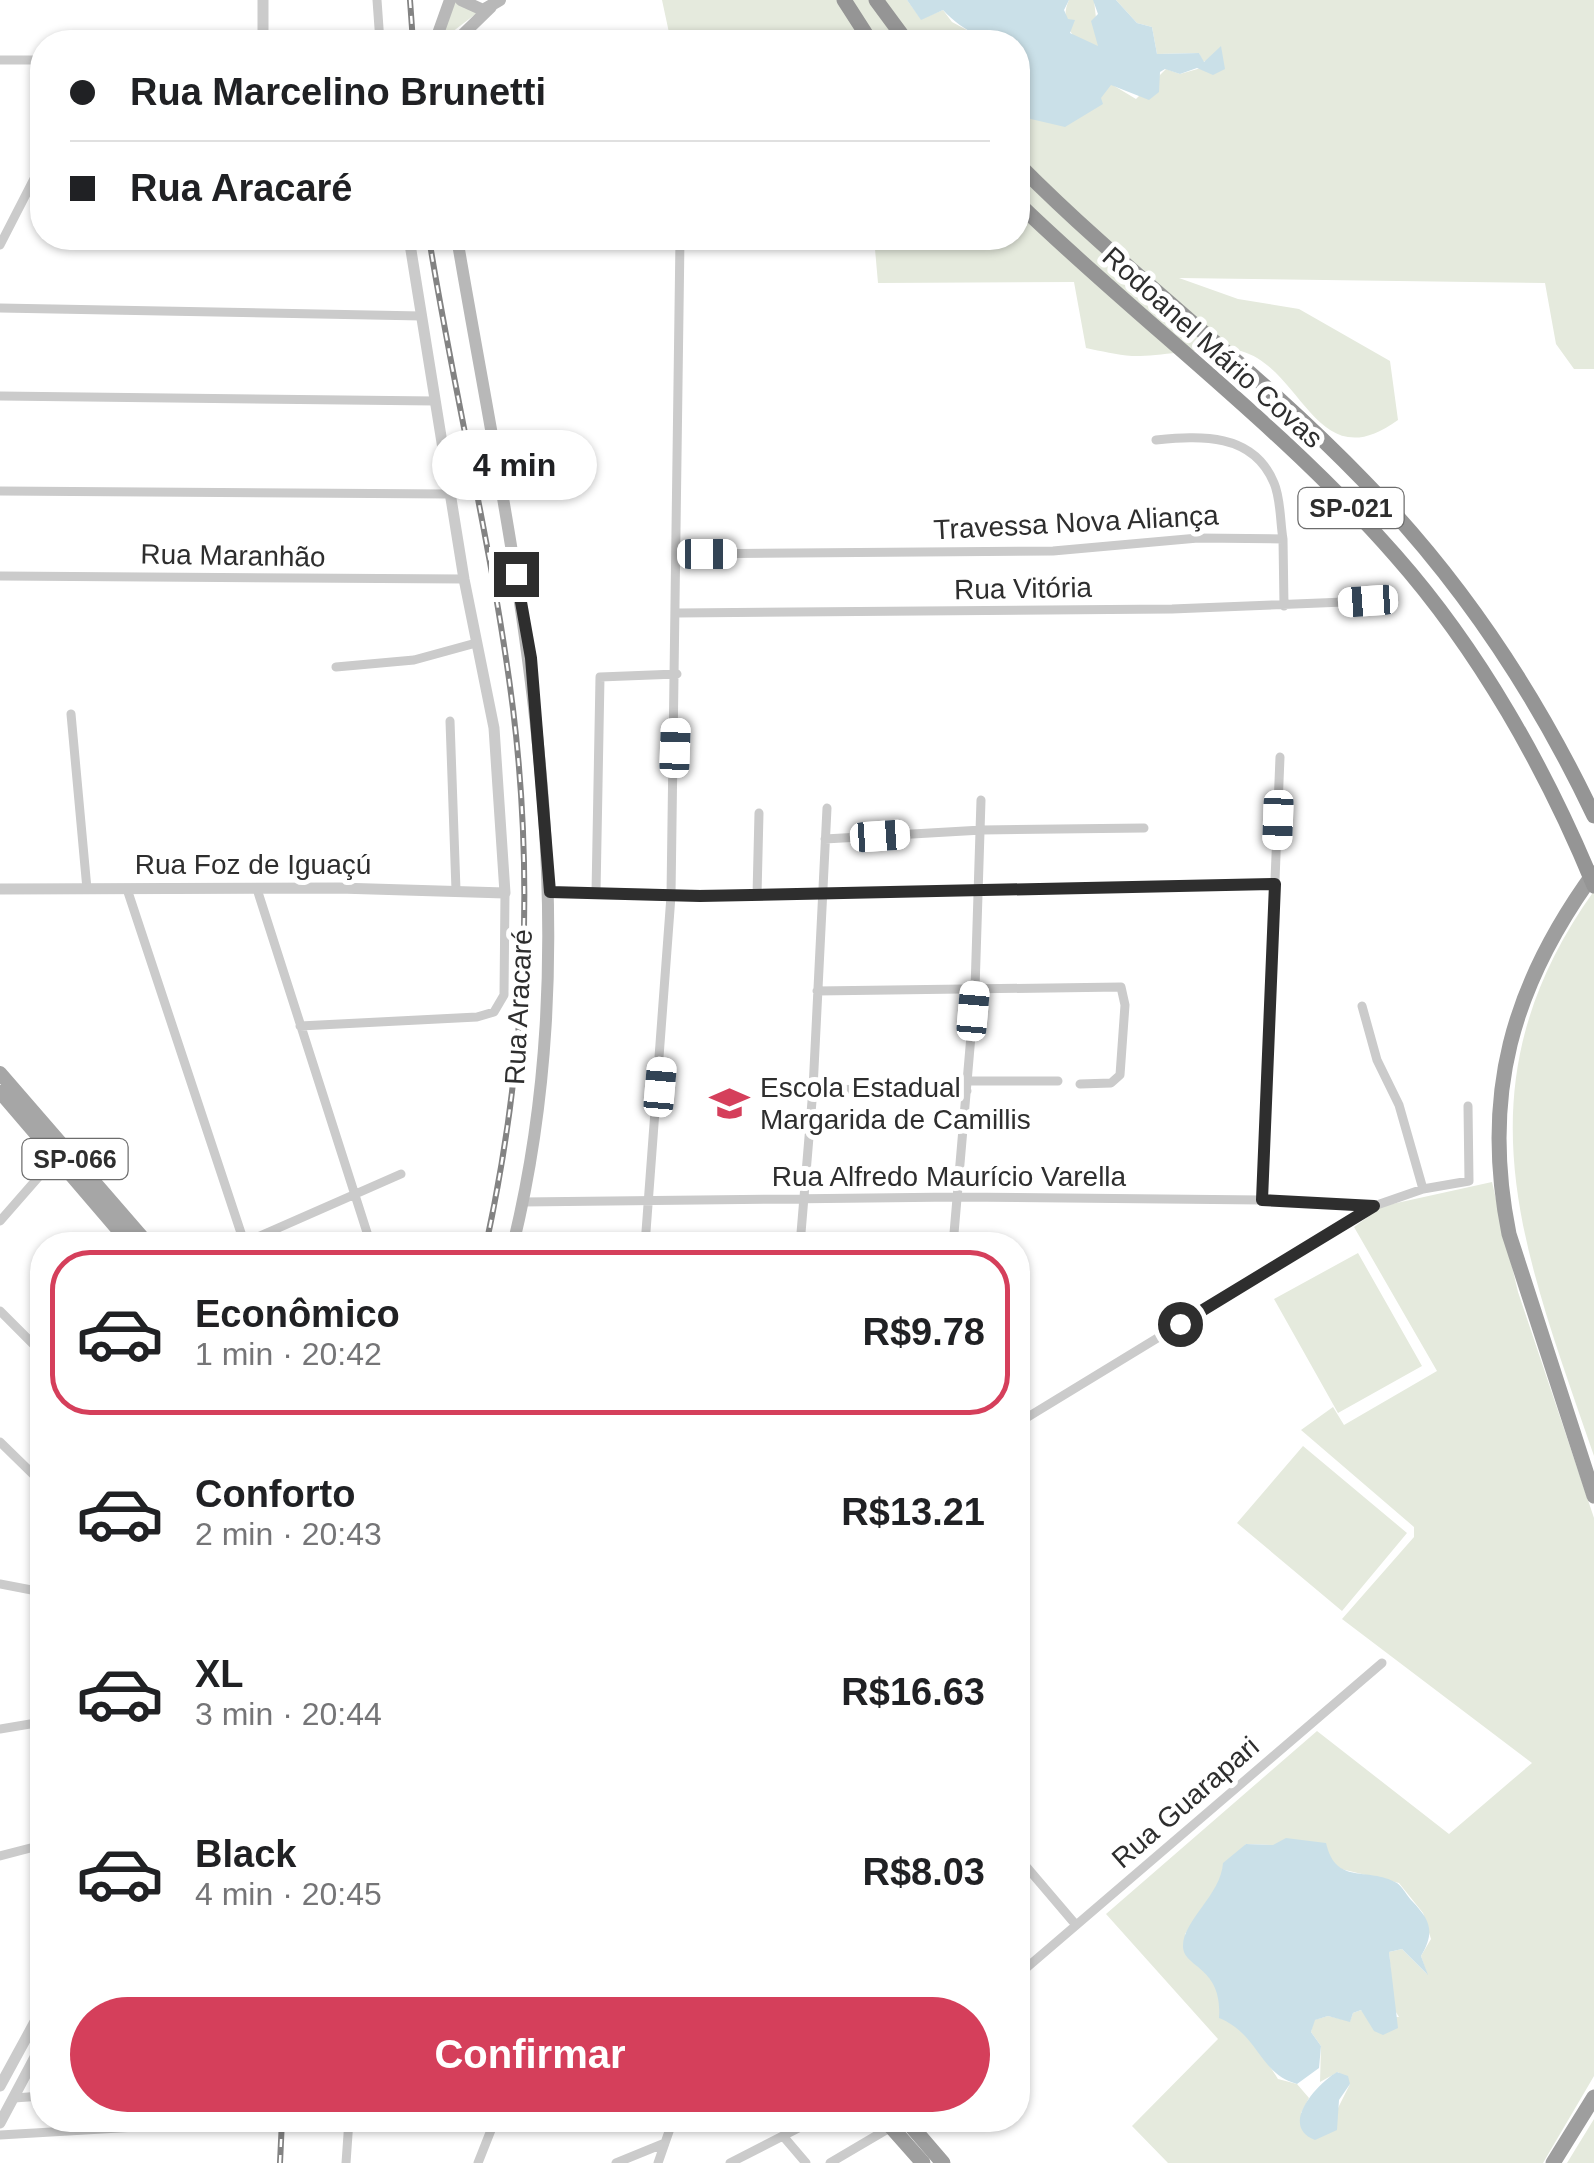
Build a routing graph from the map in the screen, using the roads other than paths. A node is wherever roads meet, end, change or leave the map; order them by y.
1 (263, 0) edge
2 (377, 0) edge
3 (450, 0) edge
4 (461, 0) edge
5 (844, 0) edge
6 (876, 0) edge
7 (499, 3) edge
8 (262, 30) edge
9 (379, 30) edge
10 (439, 30) edge
11 (469, 30) edge
12 (863, 30) edge
13 (898, 30) edge
14 (0, 60) edge
15 (30, 60) edge
16 (1030, 175) edge
17 (30, 187) edge
18 (1030, 215) edge
19 (0, 245) edge
20 (411, 250) edge
21 (459, 250) edge
22 (680, 250) edge
23 (0, 308) edge
24 (422, 316) junction
25 (0, 396) edge
26 (435, 401) junction
27 (1156, 440) dead end
28 (0, 492) edge
29 (450, 494) junction
30 (1283, 539) junction
31 (678, 554) junction
32 (0, 576) edge
33 (464, 579) junction
34 (1368, 601) dead end
35 (1284, 606) junction
36 (678, 613) junction
37 (476, 643) junction
38 (336, 667) dead end
39 (677, 674) junction
40 (72, 714) dead end
41 (450, 721) dead end
42 (1280, 756) dead end
43 (981, 800) dead end
44 (826, 808) dead end
45 (758, 813) dead end
46 (1594, 816) edge
47 (1144, 828) dead end
48 (982, 830) junction
49 (825, 839) junction
50 (1594, 873) edge
51 (1275, 884) junction
52 (1594, 886) edge
53 (257, 888) junction
54 (87, 889) junction
55 (127, 889) junction
56 (0, 890) edge
57 (456, 890) junction
58 (981, 891) junction
59 (505, 892) junction
60 (550, 892) junction
61 (596, 893) junction
62 (823, 894) junction
63 (757, 895) junction
64 (671, 896) junction
65 (975, 990) junction
66 (817, 991) junction
67 (1362, 1006) dead end
68 (300, 1026) junction
69 (0, 1073) edge
70 (1058, 1082) dead end
71 (1080, 1084) dead end
72 (968, 1086) junction
73 (813, 1089) junction
74 (1, 1094) edge
75 (1468, 1106) dead end
76 (56, 1157) junction
77 (400, 1174) dead end
78 (1422, 1189) junction
79 (354, 1194) junction
80 (956, 1197) junction
81 (804, 1198) junction
82 (1262, 1200) junction
83 (523, 1202) junction
84 (649, 1202) junction
85 (1374, 1206) junction
86 (0, 1221) edge
87 (119, 1232) edge
88 (138, 1232) edge
89 (240, 1232) edge
90 (270, 1232) edge
91 (367, 1232) edge
92 (516, 1232) edge
93 (646, 1232) edge
94 (801, 1232) edge
95 (954, 1232) edge
96 (0, 1311) edge
97 (30, 1341) edge
98 (1030, 1415) edge
99 (0, 1442) edge
100 (30, 1472) edge
101 (1594, 1496) edge
102 (0, 1584) edge
103 (30, 1590) edge
104 (1382, 1663) dead end
105 (30, 1724) edge
106 (0, 1729) edge
107 (30, 1848) edge
108 (0, 1856) edge
109 (1030, 1870) edge
110 (1076, 1925) junction
111 (1030, 1965) edge
112 (30, 2031) edge
113 (30, 2067) edge
114 (0, 2086) edge
115 (30, 2097) edge
116 (1594, 2097) edge
117 (14, 2098) junction
118 (0, 2123) edge
119 (55, 2132) edge
120 (349, 2132) edge
121 (490, 2132) edge
122 (669, 2132) edge
123 (791, 2132) edge
124 (878, 2132) edge
125 (901, 2132) edge
126 (906, 2132) edge
127 (0, 2135) edge
128 (783, 2136) junction
129 (665, 2144) junction
130 (346, 2163) edge
131 (478, 2163) edge
132 (616, 2163) edge
133 (658, 2163) edge
134 (730, 2163) edge
135 (806, 2163) edge
136 (830, 2163) edge
137 (923, 2163) edge
138 (943, 2163) edge
139 (1553, 2163) edge

1 - 8 street
2 - 9 street
3 - 10 main road
4 - 7 main road
5 - 12 highway
6 - 13 highway
7 - 11 main road
14 - 15 street
16 - 46 highway, Rodoanel Mário Covas / SP-021
17 - 19 street
18 - 52 highway, Rodoanel Mário Covas / SP-021, bridge
20 - 24 street
21 - 60 main road, Rua Aracaré
22 - 31 street
23 - 24 street
24 - 26 street
25 - 26 street
26 - 29 street
27 - 30 street
28 - 29 street
29 - 33 street
30 - 31 street, Travessa Nova Aliança
30 - 35 street
31 - 36 street
32 - 33 street, Rua Maranhão
33 - 37 street
34 - 35 street, Rua Vitória
35 - 36 street, Rua Vitória
36 - 39 street
37 - 38 street
37 - 59 street
39 - 61 street
39 - 64 street
40 - 54 street
41 - 57 street
42 - 51 street
43 - 48 street
44 - 49 street
45 - 63 street
47 - 48 street
48 - 49 street
48 - 58 street
49 - 62 street
50 - 101 highway
51 - 58 street
51 - 82 street
53 - 55 street, Rua Foz de Iguaçú
53 - 57 street, Rua Foz de Iguaçú
53 - 68 street
54 - 55 street, Rua Foz de Iguaçú
54 - 56 street, Rua Foz de Iguaçú
55 - 89 street
57 - 59 street, Rua Foz de Iguaçú
58 - 62 street
58 - 65 street
59 - 68 street
60 - 61 street
60 - 83 main road, Rua Aracaré
61 - 64 street
62 - 63 street
62 - 66 street
63 - 64 street
64 - 84 street
65 - 66 street
65 - 71 street
65 - 72 street
66 - 73 street
67 - 78 street
68 - 79 street
69 - 88 main road, SP-066
70 - 72 street
72 - 73 street
72 - 80 street
73 - 81 street
74 - 76 main road, SP-066
75 - 78 street
76 - 86 street
76 - 87 main road, SP-066
77 - 79 street
78 - 85 street
79 - 90 street
79 - 91 street
80 - 81 street, Rua Alfredo Maurício Varella
80 - 82 street, Rua Alfredo Maurício Varella
80 - 95 street
81 - 84 street, Rua Alfredo Maurício Varella
81 - 94 street
82 - 85 street, Rua Alfredo Maurício Varella
83 - 84 street, Rua Alfredo Maurício Varella
83 - 92 main road, Rua Aracaré
84 - 93 street
85 - 98 street
96 - 97 street
99 - 100 street
102 - 103 street
104 - 110 street, Rua Guarapari
105 - 106 street
107 - 108 street
109 - 110 street
110 - 111 street, Rua Guarapari
112 - 114 street
113 - 117 street
115 - 117 street
116 - 139 highway
117 - 118 street
119 - 127 street
120 - 130 street
121 - 131 street
122 - 129 street
123 - 128 street
124 - 136 street
125 - 137 highway
126 - 138 highway
128 - 134 street
128 - 135 street
129 - 132 street
129 - 133 street

